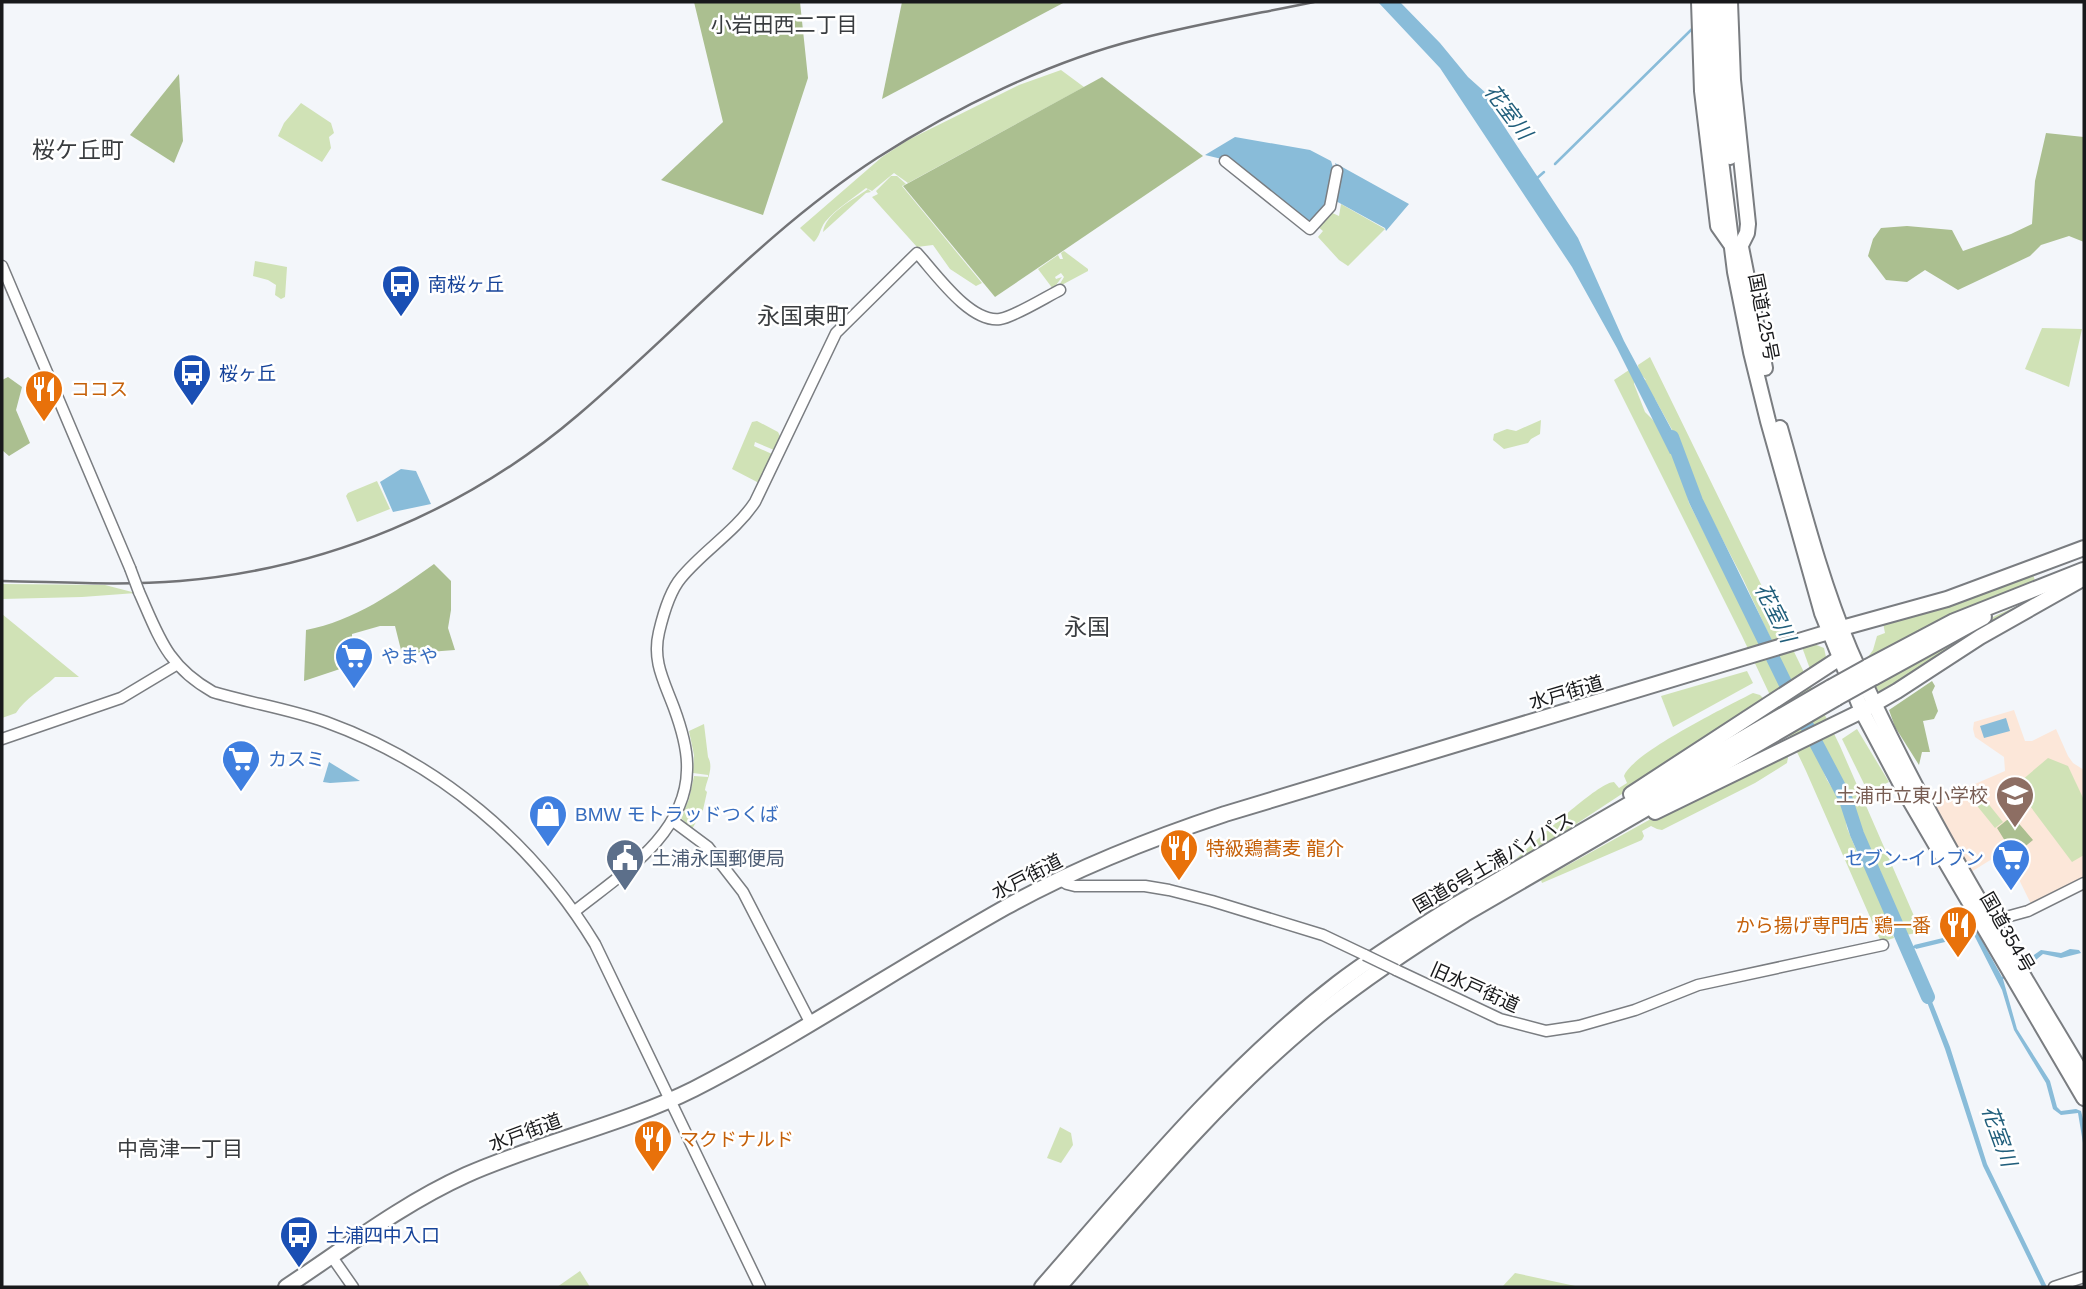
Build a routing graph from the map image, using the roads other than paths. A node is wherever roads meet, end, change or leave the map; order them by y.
1 (1699, 2) edge
2 (1708, 2) edge
3 (1718, 2) edge
4 (1730, 2) edge
5 (1719, 96) junction
6 (1225, 161) dead end
7 (1337, 171) dead end
8 (1736, 244) junction
9 (2, 266) edge
10 (1060, 290) dead end
11 (2084, 548) edge
12 (2084, 570) edge
13 (2084, 578) edge
14 (1835, 630) junction
15 (1845, 654) junction
16 (176, 665) junction
17 (1863, 710) junction
18 (1785, 721) junction
19 (2, 738) edge
20 (673, 821) junction
21 (1547, 866) junction
22 (1084, 868) junction
23 (1519, 868) junction
24 (1059, 880) junction
25 (2084, 883) edge
26 (1090, 886) junction
27 (575, 911) junction
28 (1986, 923) junction
29 (1883, 945) dead end
30 (810, 1022) junction
31 (2084, 1077) edge
32 (2084, 1098) edge
33 (670, 1099) junction
34 (332, 1257) junction
35 (2084, 1277) edge
36 (2057, 1286) edge
37 (286, 1287) edge
38 (353, 1287) edge
39 (760, 1287) edge
40 (1042, 1287) edge
41 (1059, 1287) edge

1 - 8 highway
2 - 5 highway, 国道125号
3 - 5 highway, 国道125号
4 - 8 highway
5 - 8 highway, 国道125号
6 - 7 street
8 - 14 highway, 国道125号
9 - 16 street, bridge
10 - 20 street
11 - 14 highway, 水戸街道
12 - 18 highway, 国道6号土浦バイパス, bridge
13 - 17 highway
14 - 15 highway, 国道354号
14 - 22 highway, 水戸街道
15 - 17 highway, 国道354号
15 - 23 highway
16 - 19 street
16 - 27 street
17 - 21 highway
17 - 28 highway, 国道354号
18 - 21 highway, 国道6号土浦バイパス
18 - 23 highway, 国道6号土浦バイパス
20 - 27 street
20 - 30 street
21 - 41 highway, 国道6号土浦バイパス
22 - 24 highway, 水戸街道
22 - 26 street
23 - 40 highway, 国道6号土浦バイパス
24 - 26 street, 旧水戸街道
24 - 30 highway, 水戸街道
25 - 28 street
26 - 29 street, 旧水戸街道, bridge
27 - 33 street
28 - 31 highway, 国道354号
28 - 32 highway, 国道354号
30 - 33 highway, 水戸街道
33 - 34 highway, 水戸街道
33 - 39 street
34 - 37 highway, 水戸街道
34 - 38 street
35 - 36 street

